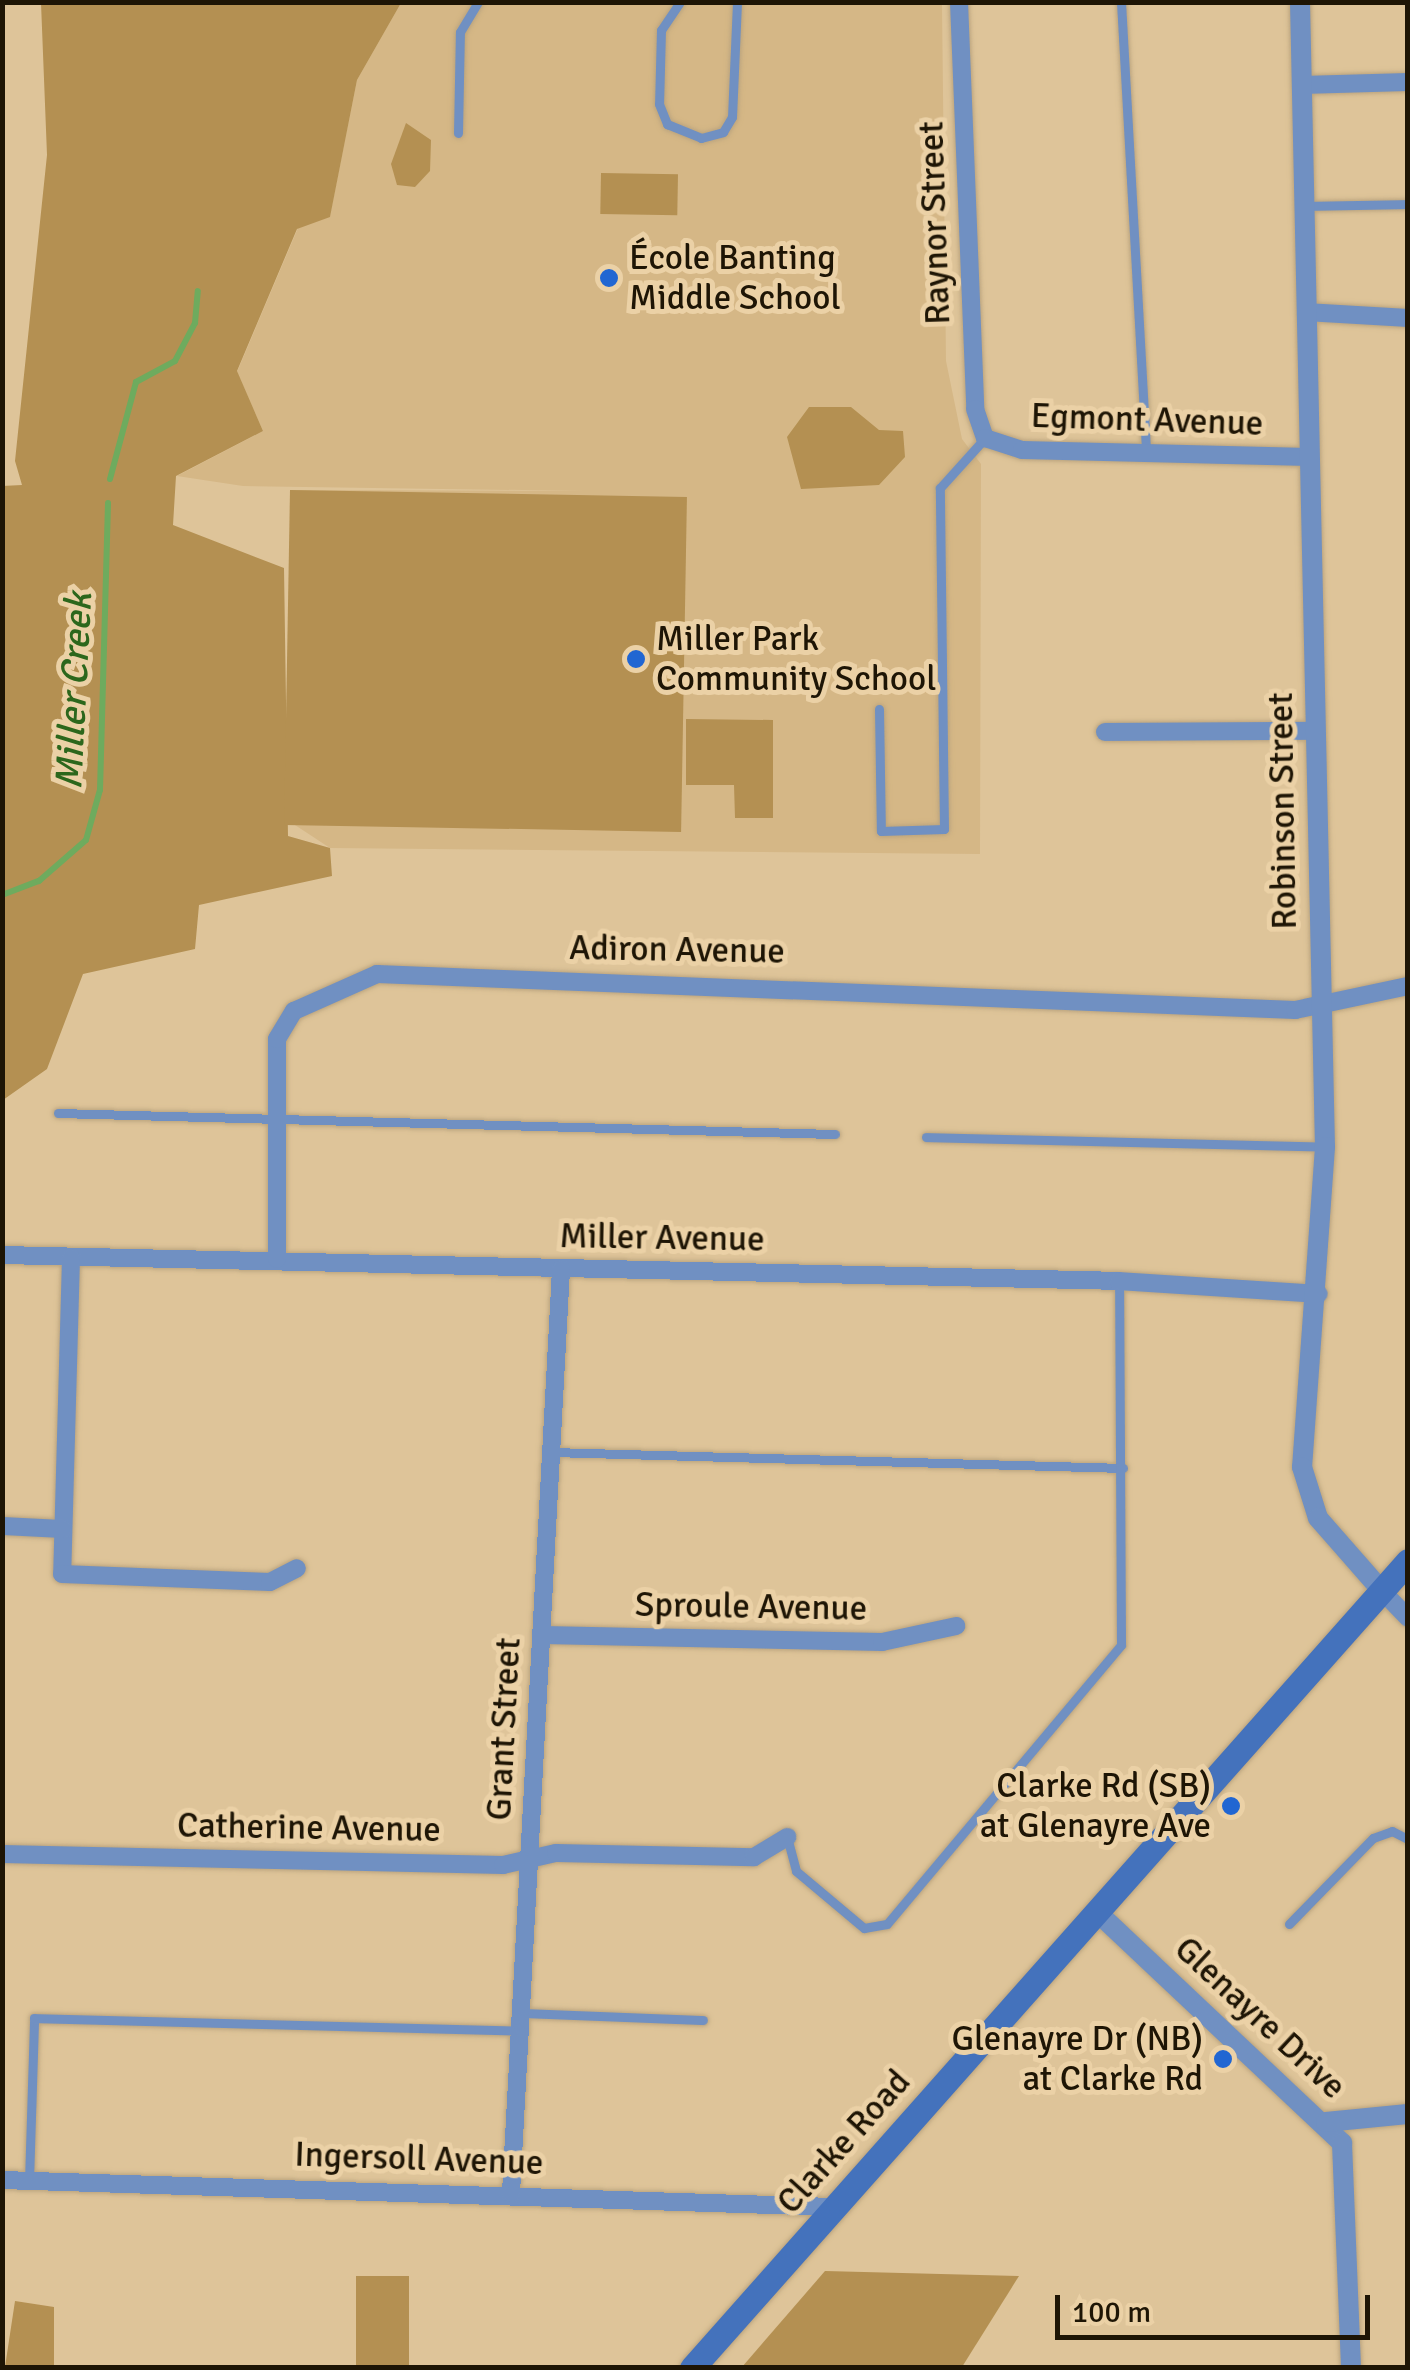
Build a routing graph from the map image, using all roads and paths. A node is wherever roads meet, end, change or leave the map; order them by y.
1 (478, 2) edge
2 (680, 2) edge
3 (737, 2) edge
4 (958, 2) edge
5 (1121, 2) edge
6 (1300, 2) edge
7 (1408, 82) edge
8 (1302, 85) junction
9 (458, 132) dead end
10 (1408, 204) edge
11 (1304, 206) junction
12 (1306, 312) junction
13 (1408, 318) edge
14 (985, 438) junction
15 (1146, 453) junction
16 (1309, 457) junction
17 (879, 709) dead end
18 (1314, 731) junction
19 (1105, 732) dead end
20 (1408, 986) edge
21 (1320, 1008) junction
22 (58, 1112) dead end
23 (275, 1116) junction
24 (835, 1134) dead end
25 (926, 1137) dead end
26 (1325, 1147) junction
27 (2, 1255) edge
28 (71, 1258) junction
29 (277, 1259) junction
30 (560, 1269) junction
31 (1119, 1280) junction
32 (1319, 1294) junction
33 (550, 1452) junction
34 (1123, 1468) junction
35 (2, 1526) edge
36 (63, 1529) junction
37 (1408, 1561) edge
38 (297, 1568) dead end
39 (1382, 1591) junction
40 (1408, 1618) edge
41 (956, 1626) dead end
42 (543, 1635) junction
43 (788, 1836) joint
44 (1408, 1840) edge
45 (2, 1854) edge
46 (529, 1860) junction
47 (1098, 1912) junction
48 (1289, 1924) dead end
49 (704, 2020) dead end
50 (520, 2022) junction
51 (1408, 2114) edge
52 (1326, 2122) junction
53 (2, 2180) edge
54 (29, 2181) junction
55 (512, 2193) junction
56 (833, 2206) junction
57 (692, 2368) edge
58 (1351, 2368) edge

1 - 9 lane
2 - 3 lane
4 - 14 street, Raynor Street
5 - 15 lane
6 - 8 street, Robinson Street
7 - 8 street
8 - 11 street, Robinson Street
10 - 11 lane
11 - 12 street, Robinson Street
12 - 13 street
12 - 16 street, Robinson Street
14 - 15 street, Egmont Avenue
14 - 17 lane
15 - 16 street, Egmont Avenue
16 - 18 street, Robinson Street
18 - 19 street
18 - 21 street, Robinson Street
20 - 21 street
21 - 23 street, Adiron Avenue
21 - 26 street, Robinson Street
22 - 23 lane
23 - 24 lane
23 - 29 street, Adiron Avenue
25 - 26 lane
26 - 32 street, Robinson Street
27 - 28 street, Miller Avenue
28 - 29 street, Miller Avenue
28 - 36 street
29 - 30 street, Miller Avenue
30 - 31 street, Miller Avenue
30 - 33 street, Grant Street
31 - 32 street, Miller Avenue
31 - 34 lane
32 - 39 street, Robinson Street
33 - 34 lane
33 - 42 street, Grant Street
34 - 43 lane
35 - 36 street
36 - 38 street
37 - 39 main road, Clarke Road
39 - 40 street
39 - 47 main road, Clarke Road
41 - 42 street, Sproule Avenue
42 - 46 street, Grant Street
43 - 46 street, Catherine Avenue
44 - 48 lane
45 - 46 street, Catherine Avenue
46 - 50 street, Grant Street
47 - 52 street, Glenayre Drive
47 - 56 main road, Clarke Road
49 - 50 lane
50 - 54 lane
50 - 55 street, Grant Street
51 - 52 street
52 - 58 street, Glenayre Drive
53 - 54 street, Ingersoll Avenue
54 - 55 street, Ingersoll Avenue
55 - 56 street, Ingersoll Avenue
56 - 57 main road, Clarke Road

